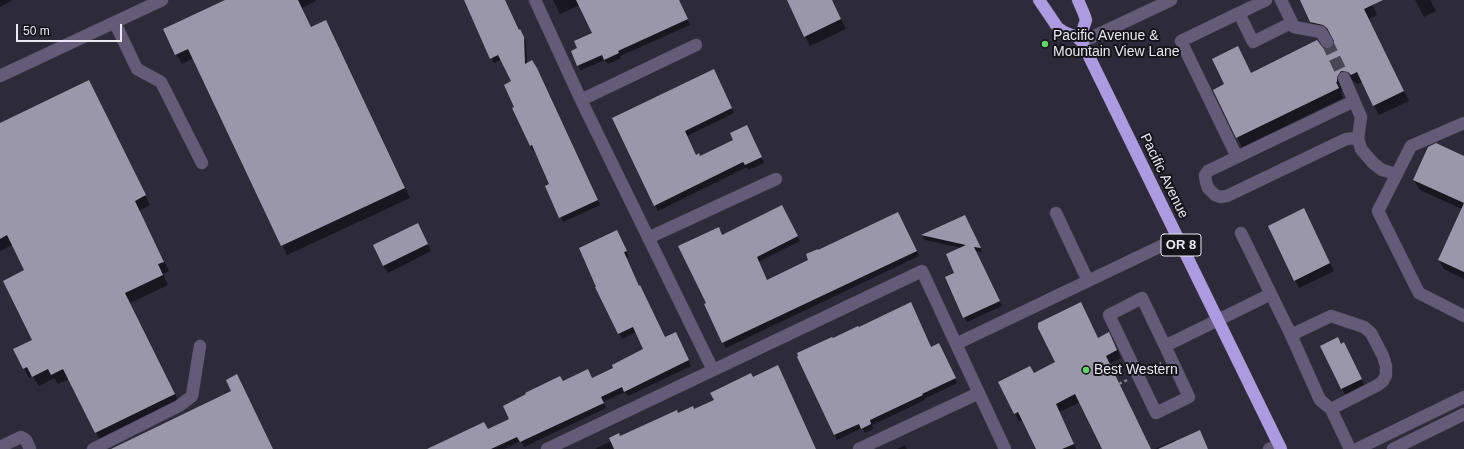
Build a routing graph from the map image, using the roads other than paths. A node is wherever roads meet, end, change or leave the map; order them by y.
1 (162, 0) edge
2 (535, 0) edge
3 (1039, 0) edge
4 (1078, 0) edge
5 (1171, 0) edge
6 (1266, 0) edge
7 (1281, 0) edge
8 (1239, 13) junction
9 (114, 22) junction
10 (1291, 22) junction
11 (1082, 42) junction
12 (1327, 42) tunnel mouth
13 (696, 45) dead end
14 (0, 76) edge
15 (1344, 78) tunnel mouth
16 (581, 100) junction
17 (1354, 101) junction
18 (1460, 128) edge
19 (1358, 138) junction
20 (1237, 157) junction
21 (202, 164) dead end
22 (1397, 174) junction
23 (776, 180) dead end
24 (1056, 213) dead end
25 (1241, 233) dead end
26 (648, 238) junction
27 (1178, 238) junction
28 (1088, 281) junction
29 (1271, 294) junction
30 (1464, 316) edge
31 (1218, 320) junction
32 (1291, 335) junction
33 (956, 344) junction
34 (200, 346) dead end
35 (1165, 346) junction
36 (713, 370) junction
37 (979, 393) junction
38 (1464, 397) edge
39 (1330, 409) junction
40 (1464, 414) edge
41 (0, 447) edge
42 (1276, 448) edge
43 (30, 449) edge
44 (93, 449) edge
45 (547, 449) edge
46 (860, 449) edge
47 (1005, 449) edge
48 (1350, 449) edge
49 (1357, 449) edge
50 (1393, 449) edge

1 - 9 street
2 - 16 street
3 - 11 highway
4 - 11 highway
5 - 11 street
6 - 8 street
7 - 10 street
8 - 10 street
8 - 20 street
9 - 14 street
9 - 21 street
10 - 12 street
11 - 27 highway, Pacific Avenue / OR 8
13 - 16 street
15 - 17 street
16 - 26 street
17 - 19 street
17 - 20 street
18 - 22 street
19 - 20 street
19 - 22 street
22 - 30 street
23 - 26 street
24 - 28 street
25 - 29 street
26 - 36 street
27 - 28 street
27 - 31 highway, Pacific Avenue / OR 8
28 - 33 street
29 - 31 street
29 - 32 street
31 - 35 street
31 - 42 highway, Pacific Avenue / OR 8
32 - 39 street
32 - 39 street
33 - 36 street
33 - 37 street
34 - 44 street
35 - 35 street
36 - 45 street
37 - 46 street
37 - 47 street
38 - 49 street
39 - 48 street
40 - 50 street
41 - 43 street

